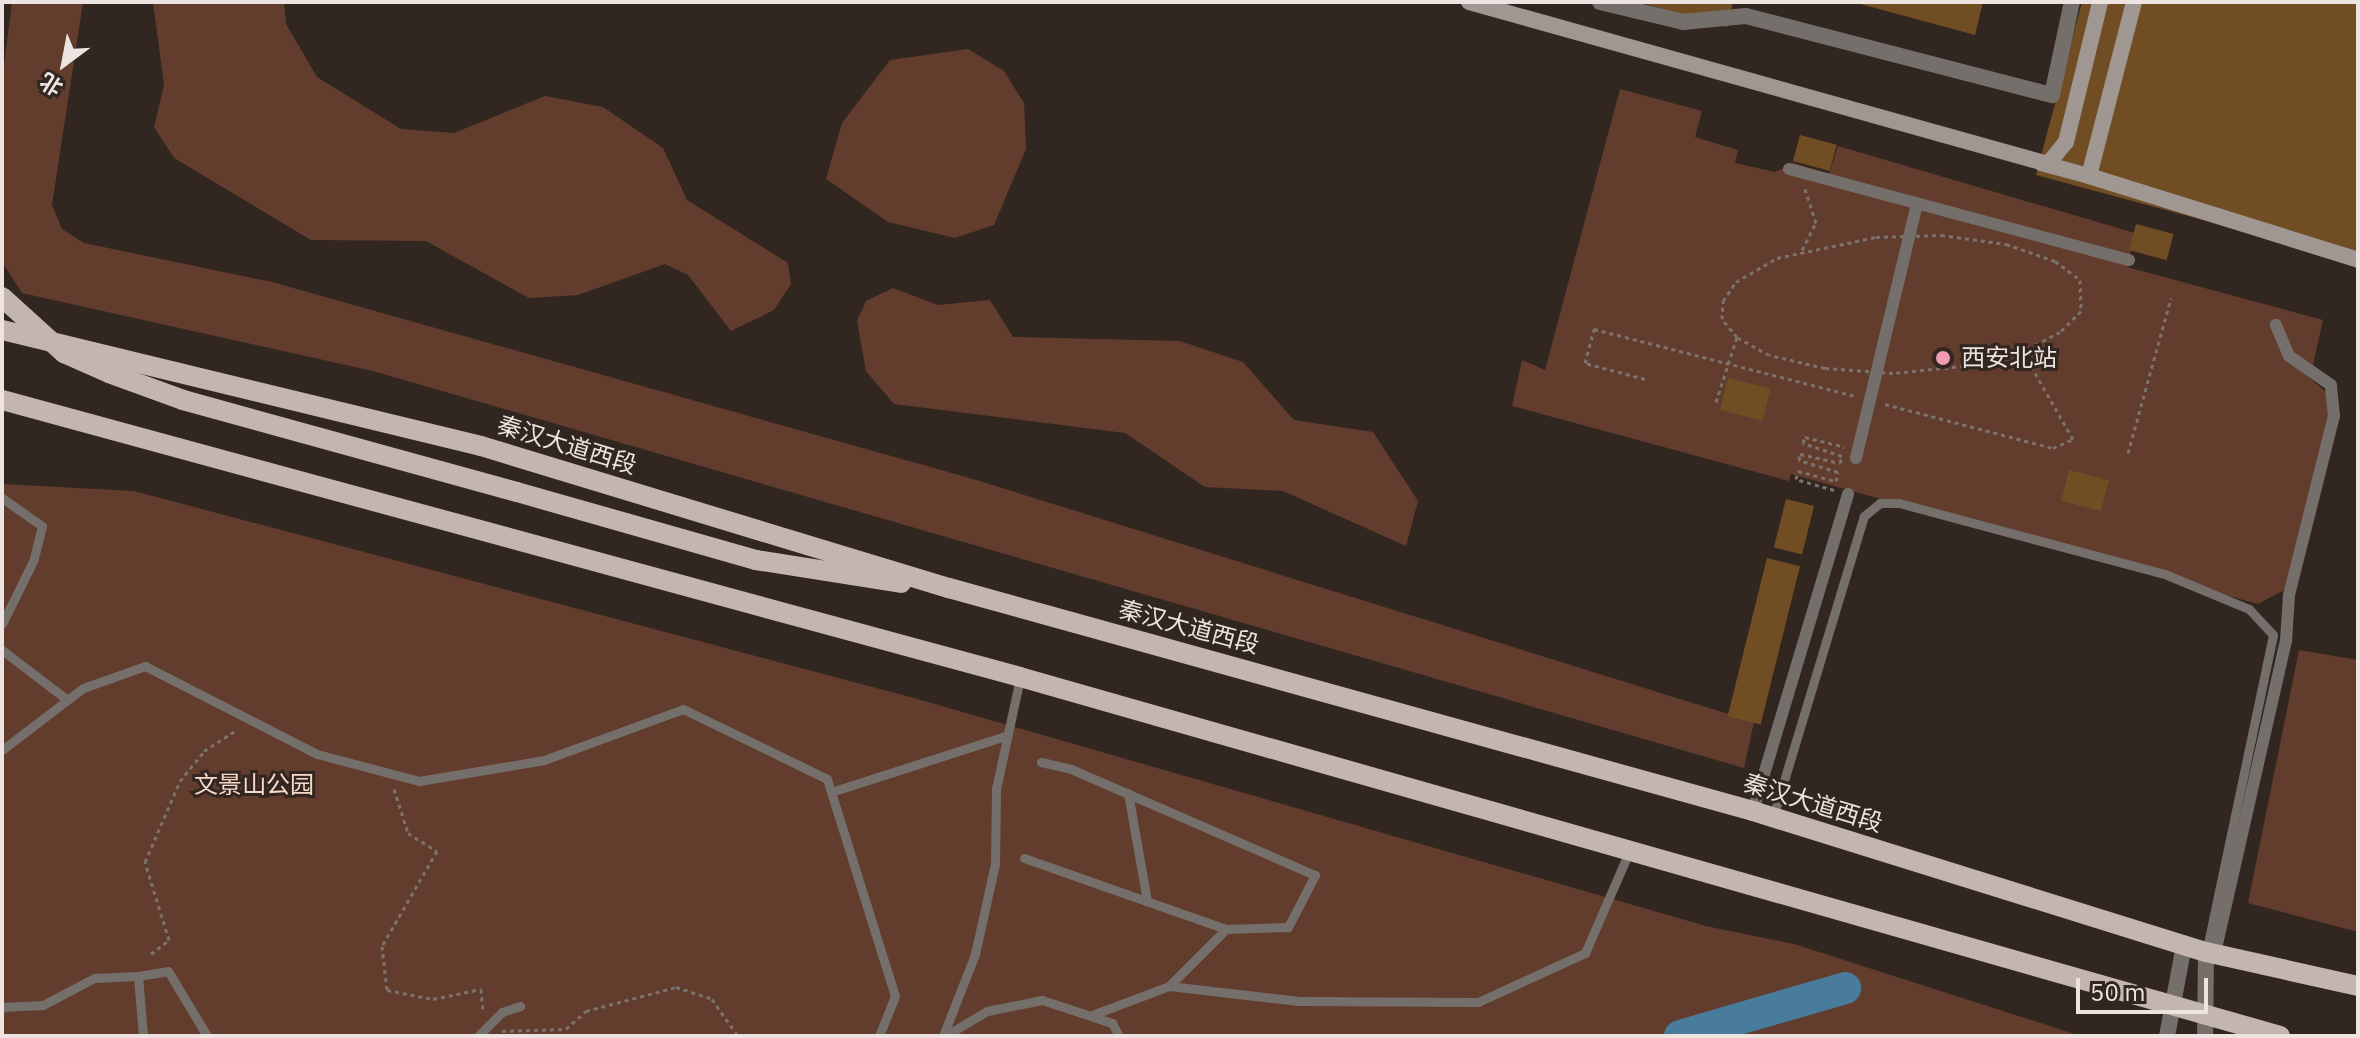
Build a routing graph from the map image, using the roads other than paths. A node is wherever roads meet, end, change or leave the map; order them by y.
1 (1469, 2) edge
2 (1600, 2) edge
3 (1609, 2) edge
4 (2072, 2) edge
5 (2100, 2) edge
6 (2134, 2) edge
7 (1747, 9) edge
8 (1683, 22) junction
9 (1997, 150) junction
10 (1789, 169) dead end
11 (2089, 176) junction
12 (1917, 203) junction
13 (2129, 260) dead end
14 (2358, 260) edge
15 (2, 297) edge
16 (2276, 325) dead end
17 (2, 330) edge
18 (2, 400) edge
19 (1856, 454) road end
20 (1848, 494) road end
21 (2, 498) edge
22 (949, 588) junction
23 (2, 624) edge
24 (2, 650) edge
25 (1020, 677) junction
26 (66, 699) junction
27 (1005, 736) junction
28 (2, 750) edge
29 (1041, 762) dead end
30 (831, 792) junction
31 (1128, 793) junction
32 (1763, 814) junction
33 (1629, 852) junction
34 (1024, 858) dead end
35 (1147, 901) junction
36 (1226, 929) junction
37 (2184, 945) junction
38 (2210, 952) junction
39 (138, 976) junction
40 (1169, 986) junction
41 (2358, 986) edge
42 (520, 1006) dead end
43 (2, 1007) edge
44 (2173, 1009) junction
45 (1092, 1015) junction
46 (2207, 1028) edge
47 (482, 1032) edge
48 (143, 1036) edge
49 (207, 1036) edge
50 (879, 1036) edge
51 (944, 1036) edge
52 (1119, 1036) edge
53 (2167, 1036) edge
54 (2280, 1036) edge

1 - 9 main road
2 - 8 street
3 - 8 street
4 - 7 street
5 - 9 main road
6 - 11 main road
7 - 8 street
9 - 11 main road
10 - 12 street
11 - 14 main road, bridge
12 - 13 street
12 - 19 street
15 - 22 main road, bridge
16 - 38 street
17 - 22 main road, 秦汉大道西段
18 - 25 main road
20 - 32 street
21 - 23 lane
22 - 32 main road, 秦汉大道西段
24 - 26 lane
25 - 27 lane
25 - 33 main road
26 - 28 lane
26 - 30 lane
27 - 30 lane
27 - 51 lane
29 - 31 lane
30 - 50 lane
31 - 35 lane
31 - 36 lane
32 - 37 main road, 秦汉大道西段
32 - 38 lane
33 - 40 lane
33 - 44 main road
34 - 35 lane
35 - 36 lane
36 - 40 lane
37 - 38 main road, 秦汉大道西段
37 - 44 street
38 - 41 main road, 秦汉大道西段
38 - 46 street
39 - 43 lane
39 - 48 lane
39 - 49 lane
40 - 45 lane
42 - 47 lane
44 - 46 main road
44 - 53 street
45 - 51 lane
45 - 52 lane
46 - 54 main road

